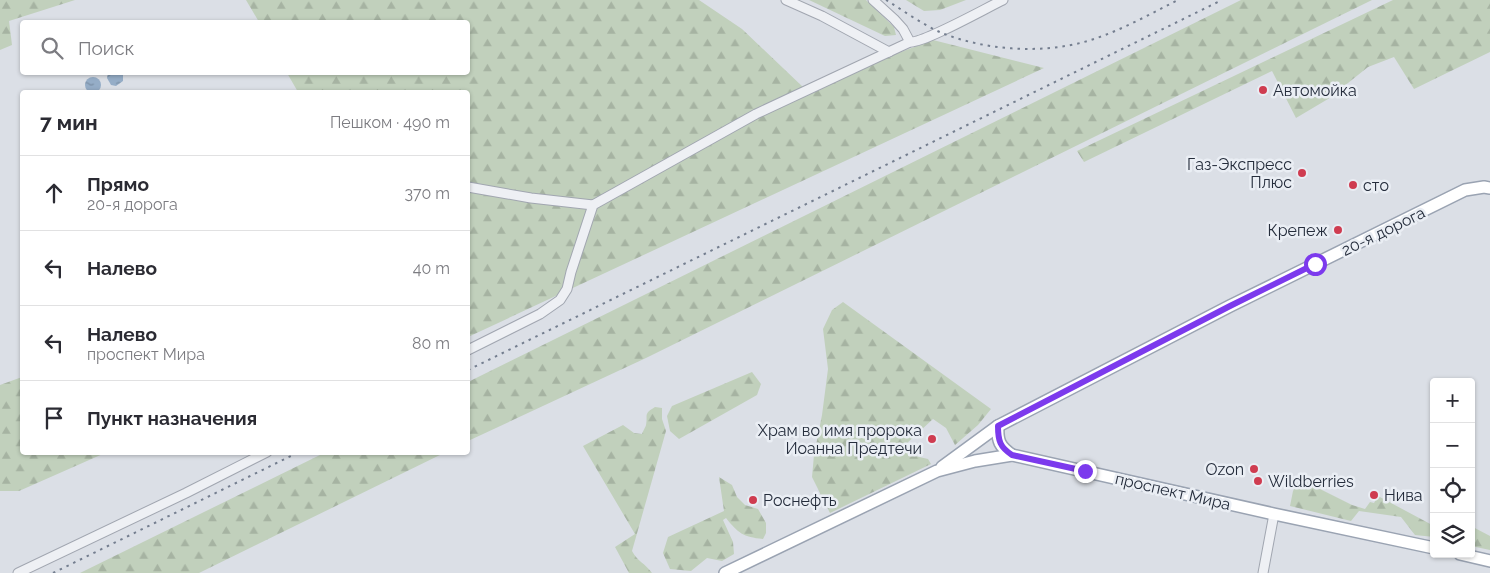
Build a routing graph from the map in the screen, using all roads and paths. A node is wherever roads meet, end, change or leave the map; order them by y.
1 (786, 0) edge
2 (873, 0) edge
3 (1002, 0) edge
4 (910, 42) junction
5 (889, 52) junction
6 (470, 187) edge
7 (1490, 188) edge
8 (593, 205) junction
9 (470, 349) edge
10 (998, 426) junction
11 (261, 455) edge
12 (1012, 455) junction
13 (936, 470) junction
14 (1274, 514) junction
15 (1430, 547) edge
16 (1475, 558) edge
17 (1490, 561) edge
18 (18, 573) edge
19 (725, 573) edge
20 (1263, 573) edge

1 - 5 street
2 - 4 street
3 - 4 street
4 - 5 street
5 - 8 street
6 - 8 street
7 - 10 main road, 20-я дорога
8 - 9 street
10 - 12 main road
10 - 13 main road, 20-я дорога
11 - 18 street
12 - 13 main road, проспект Мира
12 - 14 main road, проспект Мира
13 - 19 main road, проспект Мира
14 - 15 main road, проспект Мира
14 - 20 street
16 - 17 main road

